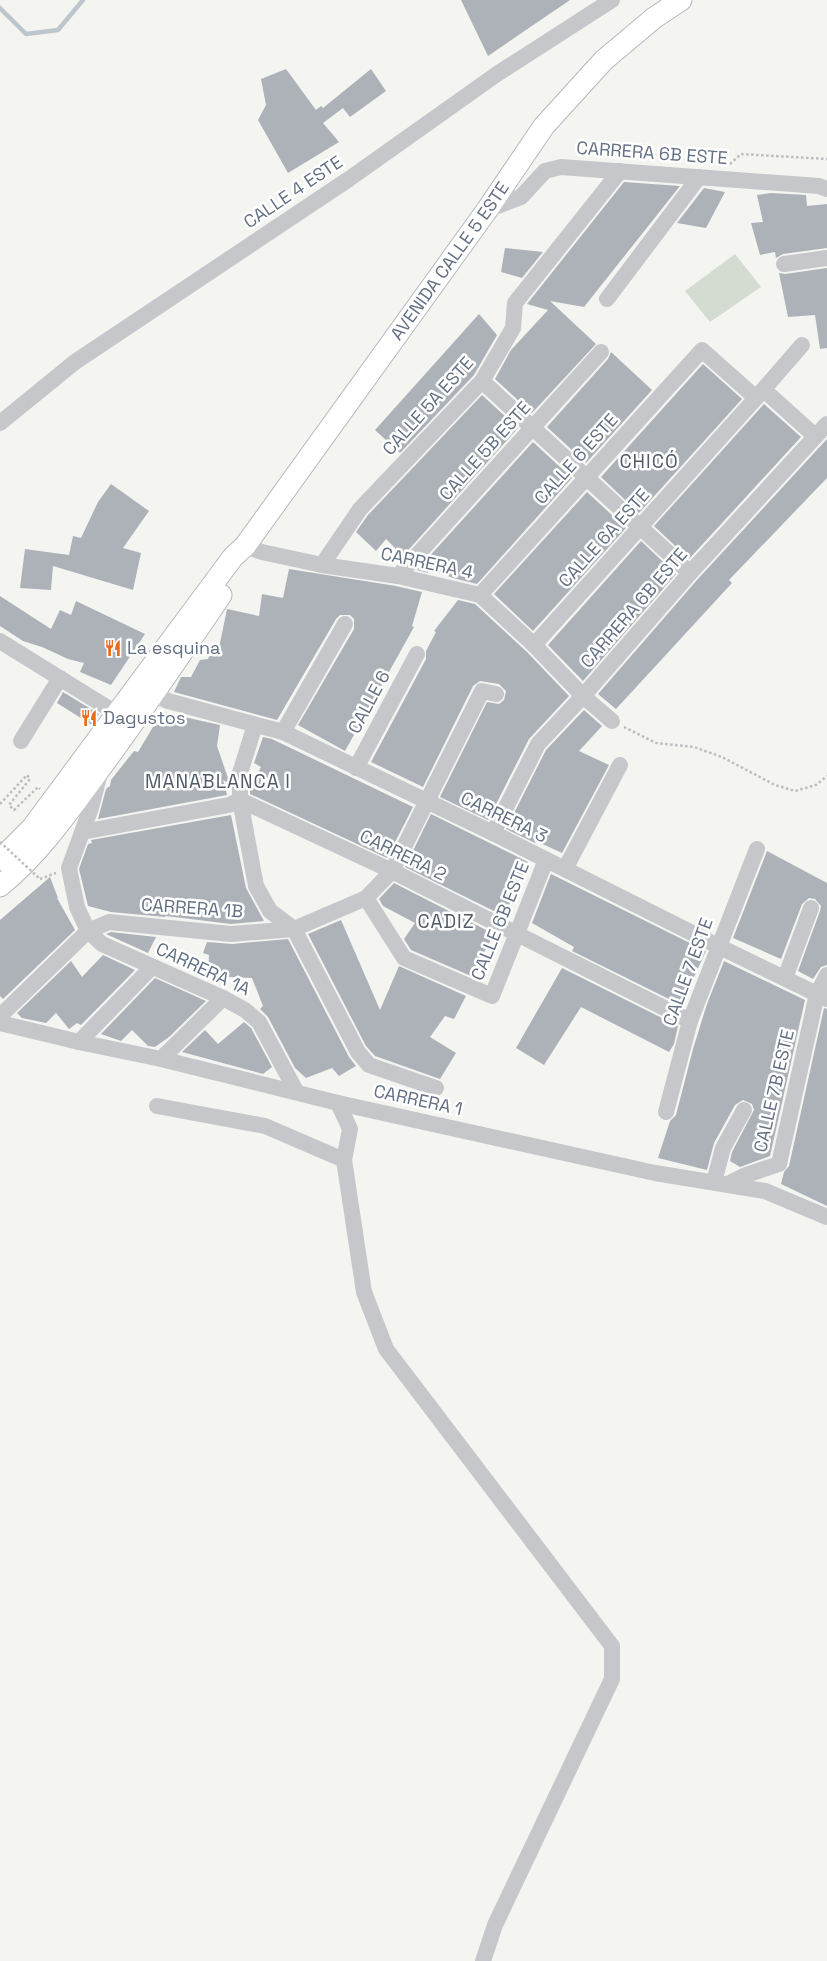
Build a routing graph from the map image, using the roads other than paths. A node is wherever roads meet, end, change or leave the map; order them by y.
1 (612, 0) edge
2 (682, 0) edge
3 (620, 171) junction
4 (706, 177) junction
5 (827, 189) edge
6 (487, 210) junction
7 (827, 258) edge
8 (784, 264) dead end
9 (607, 299) dead end
10 (802, 345) dead end
11 (601, 352) dead end
12 (482, 381) junction
13 (760, 394) junction
14 (0, 423) edge
15 (827, 424) edge
16 (533, 428) junction
17 (815, 436) junction
18 (587, 477) junction
19 (640, 527) junction
20 (245, 546) junction
21 (322, 565) junction
22 (690, 573) junction
23 (398, 576) junction
24 (480, 595) junction
25 (345, 624) dead end
26 (0, 641) edge
27 (534, 645) junction
28 (417, 654) dead end
29 (60, 678) junction
30 (154, 694) junction
31 (496, 694) dead end
32 (583, 696) junction
33 (116, 713) junction
34 (612, 721) road end
35 (255, 724) junction
36 (283, 732) junction
37 (21, 742) dead end
38 (620, 765) dead end
39 (102, 766) junction
40 (356, 768) junction
41 (240, 800) junction
42 (427, 802) junction
43 (82, 832) junction
44 (493, 833) junction
45 (757, 849) dead end
46 (0, 860) edge
47 (546, 860) junction
48 (565, 868) junction
49 (392, 871) junction
50 (0, 886) edge
51 (366, 898) junction
52 (811, 908) dead end
53 (294, 929) junction
54 (88, 931) junction
55 (517, 934) junction
56 (718, 946) junction
57 (152, 967) junction
58 (827, 975) edge
59 (785, 978) junction
60 (822, 996) edge
61 (223, 998) junction
62 (0, 1016) edge
63 (690, 1021) junction
64 (0, 1023) edge
65 (79, 1042) junction
66 (160, 1059) junction
67 (436, 1088) dead end
68 (296, 1092) junction
69 (338, 1103) junction
70 (157, 1106) dead end
71 (744, 1110) dead end
72 (666, 1112) dead end
73 (344, 1160) junction
74 (721, 1183) junction
75 (827, 1217) edge
76 (482, 1961) edge

1 - 14 street, CALLE 4 ESTE
2 - 6 main road, AVENIDA CALLE 5 ESTE
3 - 4 street, CARRERA 6B ESTE
3 - 6 street, CARRERA 6B ESTE
3 - 12 street, CALLE 5A ESTE
4 - 5 street, CARRERA 6B ESTE
4 - 9 street
6 - 20 main road, AVENIDA CALLE 5 ESTE
7 - 8 street
10 - 13 street, CALLE 6A ESTE
11 - 16 street, CALLE 5B ESTE
12 - 16 street
12 - 21 street, CALLE 5A ESTE
13 - 17 street
13 - 18 street, CALLE 6 ESTE
13 - 19 street, CALLE 6A ESTE
15 - 17 street, CARRERA 6B ESTE
16 - 18 street
16 - 23 street, CALLE 5B ESTE
17 - 22 street, CARRERA 6B ESTE
18 - 19 street
18 - 24 street, CALLE 6 ESTE
19 - 22 street
19 - 27 street, CALLE 6A ESTE
20 - 21 street, CARRERA 4
20 - 30 main road, AVENIDA CALLE 5 ESTE
20 - 33 main road, AVENIDA CALLE 5 ESTE
21 - 23 street, CARRERA 4
22 - 32 street, CARRERA 6B ESTE
23 - 24 street, CARRERA 4
24 - 27 street, CARRERA 4
25 - 36 street
26 - 29 street
27 - 32 street, CARRERA 4
28 - 40 street, CALLE 6
29 - 33 street
29 - 37 street
30 - 35 street, CARRERA 3
30 - 39 main road, AVENIDA CALLE 5 ESTE
31 - 42 street
32 - 34 street, CARRERA 4
32 - 44 street, CARRERA 6B ESTE
33 - 46 main road, AVENIDA CALLE 5 ESTE
35 - 36 street, CARRERA 3
35 - 41 street
36 - 40 street, CARRERA 3
38 - 48 street
39 - 43 street
39 - 50 main road, AVENIDA CALLE 5 ESTE
40 - 42 street, CARRERA 3
41 - 43 street
41 - 49 street, CARRERA 2
41 - 53 street, CARRERA 1B
42 - 44 street, CARRERA 3
42 - 49 street
43 - 54 street
44 - 47 street, CARRERA 3
45 - 56 street, CALLE 7 ESTE
47 - 48 street, CARRERA 3
47 - 55 street, CALLE 6B ESTE
48 - 56 street, CARRERA 3
49 - 51 street, CARRERA 1B
49 - 55 street, CARRERA 2
51 - 53 street, CARRERA 1B
51 - 55 street, CALLE 6B ESTE
52 - 59 street
53 - 54 street, CARRERA 1B
53 - 67 street, CARRERA 1B
54 - 57 street, CARRERA 1A
54 - 62 street
55 - 63 street, CARRERA 2
56 - 59 street, CARRERA 3
56 - 63 street, CALLE 7 ESTE
57 - 61 street, CARRERA 1A
57 - 65 street
58 - 60 street, CALLE 7B ESTE
59 - 60 street, CARRERA 3
60 - 74 street, CALLE 7B ESTE
61 - 66 street
61 - 68 street, CARRERA 1A
63 - 72 street, CALLE 7 ESTE
64 - 65 street, CARRERA 1
65 - 66 street, CARRERA 1
66 - 68 street, CARRERA 1
68 - 69 street, CARRERA 1
69 - 73 street
69 - 74 street, CARRERA 1
70 - 73 street
71 - 74 street
73 - 76 street
74 - 75 street, CARRERA 1

